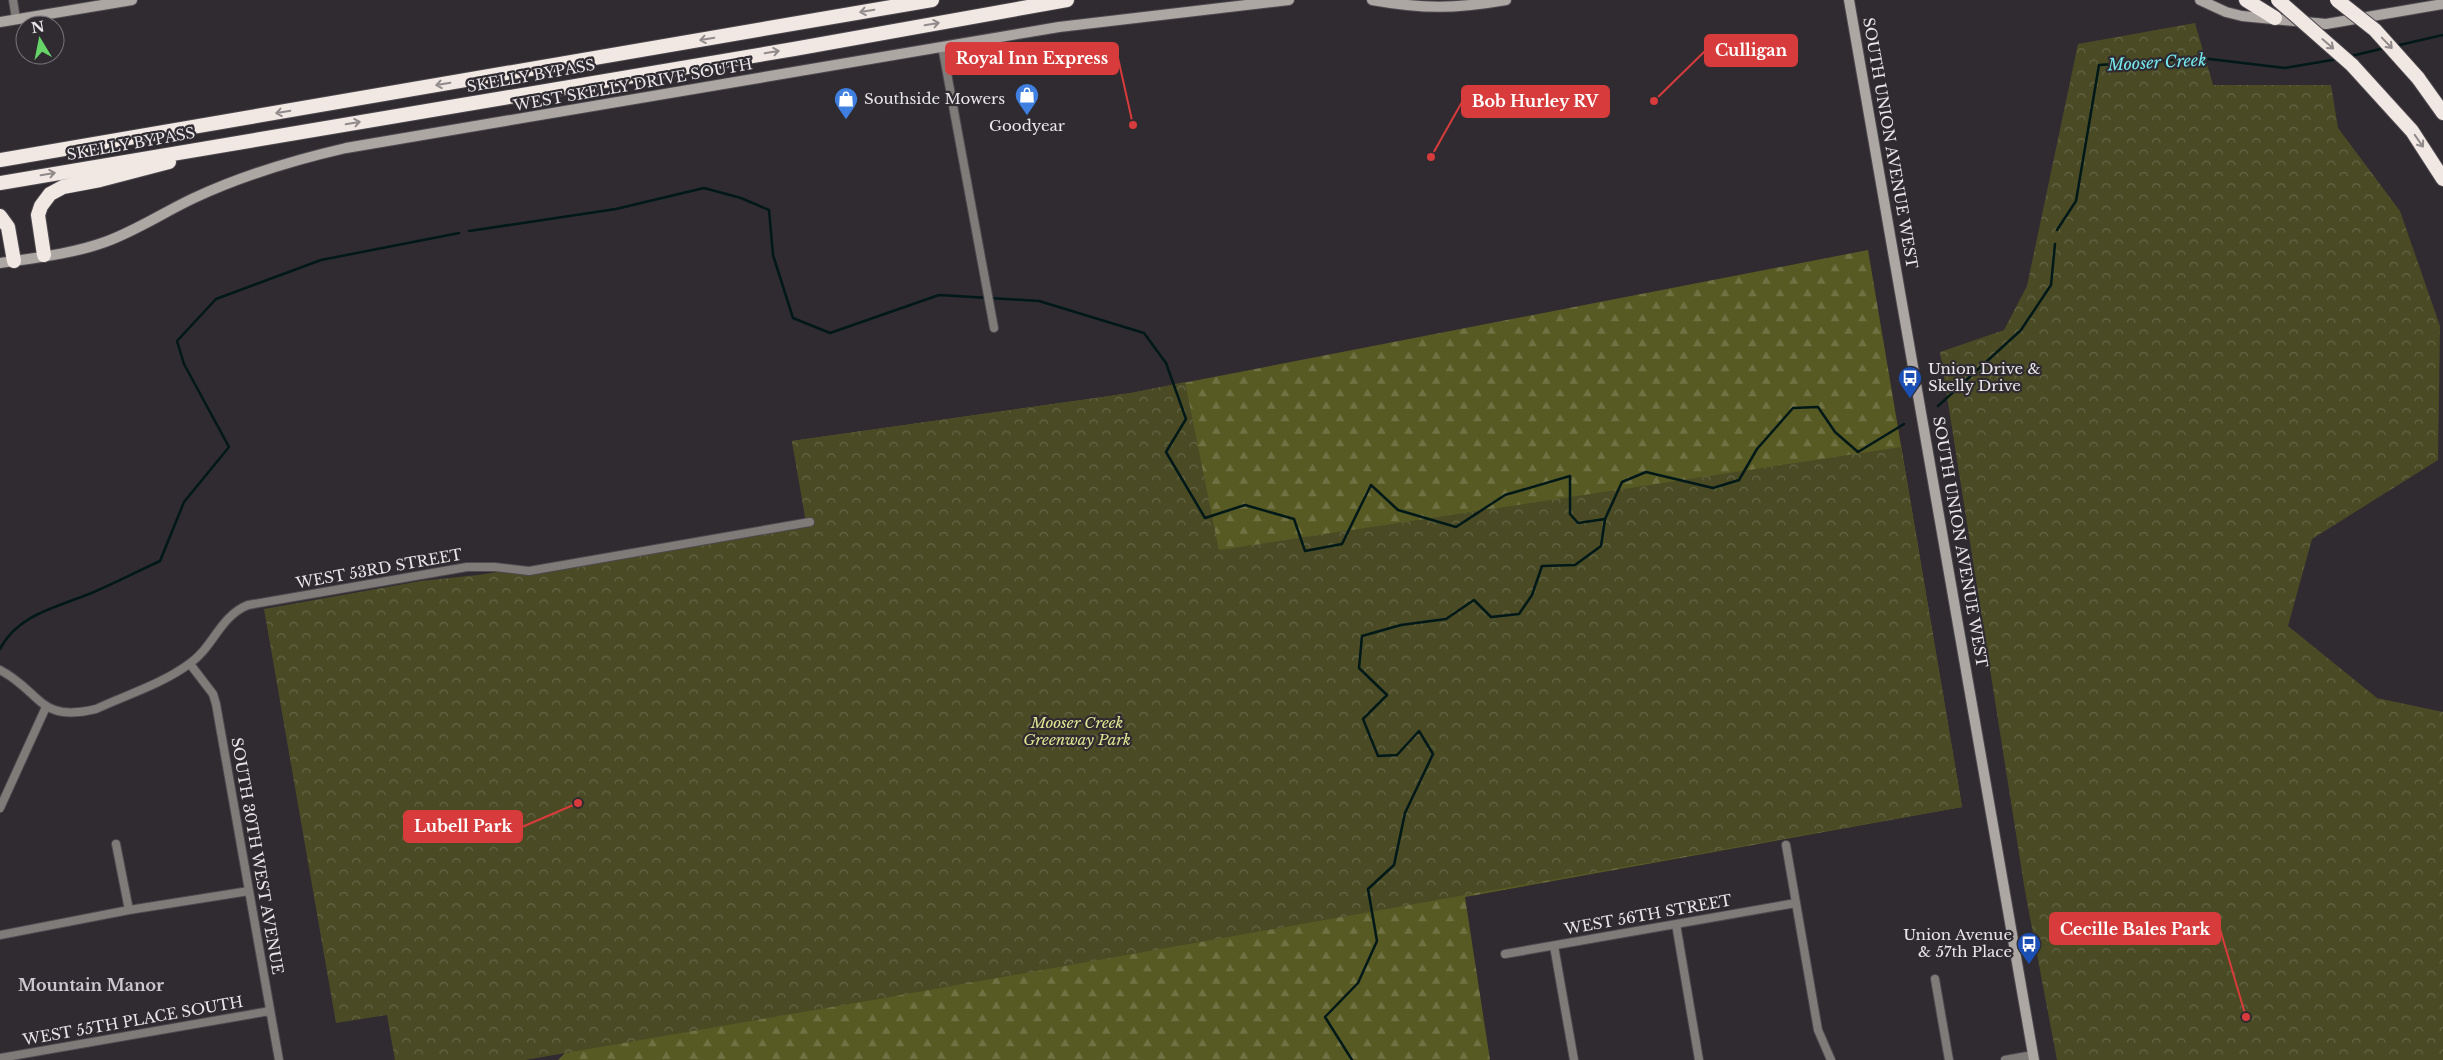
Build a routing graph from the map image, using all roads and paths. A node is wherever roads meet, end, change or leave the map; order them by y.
1 (13, 0) edge
2 (132, 0) edge
3 (932, 0) edge
4 (1067, 0) edge
5 (1289, 0) edge
6 (1372, 0) edge
7 (1506, 0) edge
8 (1849, 0) edge
9 (2200, 0) edge
10 (2246, 0) edge
11 (2278, 0) edge
12 (2337, 0) edge
13 (2443, 4) edge
14 (15, 15) edge
15 (40, 15) edge
16 (2275, 18) junction
17 (15, 19) edge
18 (0, 22) edge
19 (942, 46) junction
20 (2443, 113) edge
21 (253, 140) junction
22 (0, 160) edge
23 (2443, 180) edge
24 (0, 182) edge
25 (0, 216) edge
26 (44, 255) junction
27 (14, 261) junction
28 (0, 263) edge
29 (994, 328) dead end
30 (810, 522) dead end
31 (190, 664) junction
32 (0, 670) edge
33 (46, 707) junction
34 (0, 808) edge
35 (116, 844) dead end
36 (1786, 845) dead end
37 (249, 892) junction
38 (1796, 903) junction
39 (129, 910) junction
40 (1676, 924) junction
41 (0, 935) edge
42 (1554, 946) junction
43 (1505, 954) dead end
44 (1935, 979) dead end
45 (270, 1012) junction
46 (2034, 1057) edge
47 (0, 1058) edge
48 (279, 1060) edge
49 (1574, 1060) edge
50 (1700, 1060) edge
51 (1831, 1060) edge
52 (1949, 1060) edge
53 (2005, 1060) edge

1 - 14 street
2 - 15 street
3 -> 22 highway, SKELLY BYPASS
21 -> 4 highway, SKELLY BYPASS
5 - 19 street, WEST SKELLY DRIVE SOUTH
6 - 7 street
8 - 46 street, SOUTH UNION AVENUE WEST
9 - 16 street
10 - 16 highway
11 -> 23 highway, bridge
12 -> 20 highway, bridge
13 - 16 street
17 - 18 street
19 - 26 street, WEST SKELLY DRIVE SOUTH
19 - 29 street
24 -> 21 highway, SKELLY BYPASS
21 - 26 highway
25 - 27 highway
26 - 27 street, WEST SKELLY DRIVE SOUTH
27 - 28 street, WEST SKELLY DRIVE SOUTH
30 - 31 street, WEST 53RD STREET
31 - 33 street, WEST 53RD STREET
31 - 37 street, SOUTH 30TH WEST AVENUE
32 - 33 street, WEST 53RD STREET
33 - 34 street
35 - 39 street
36 - 38 street
37 - 39 street
37 - 45 street, SOUTH 30TH WEST AVENUE
38 - 40 street, WEST 56TH STREET
38 - 51 street
39 - 41 street
40 - 42 street, WEST 56TH STREET
40 - 50 street
42 - 43 street, WEST 56TH STREET
42 - 49 street
44 - 52 street
45 - 47 street, WEST 55TH PLACE SOUTH
45 - 48 street, SOUTH 30TH WEST AVENUE
46 - 53 street

